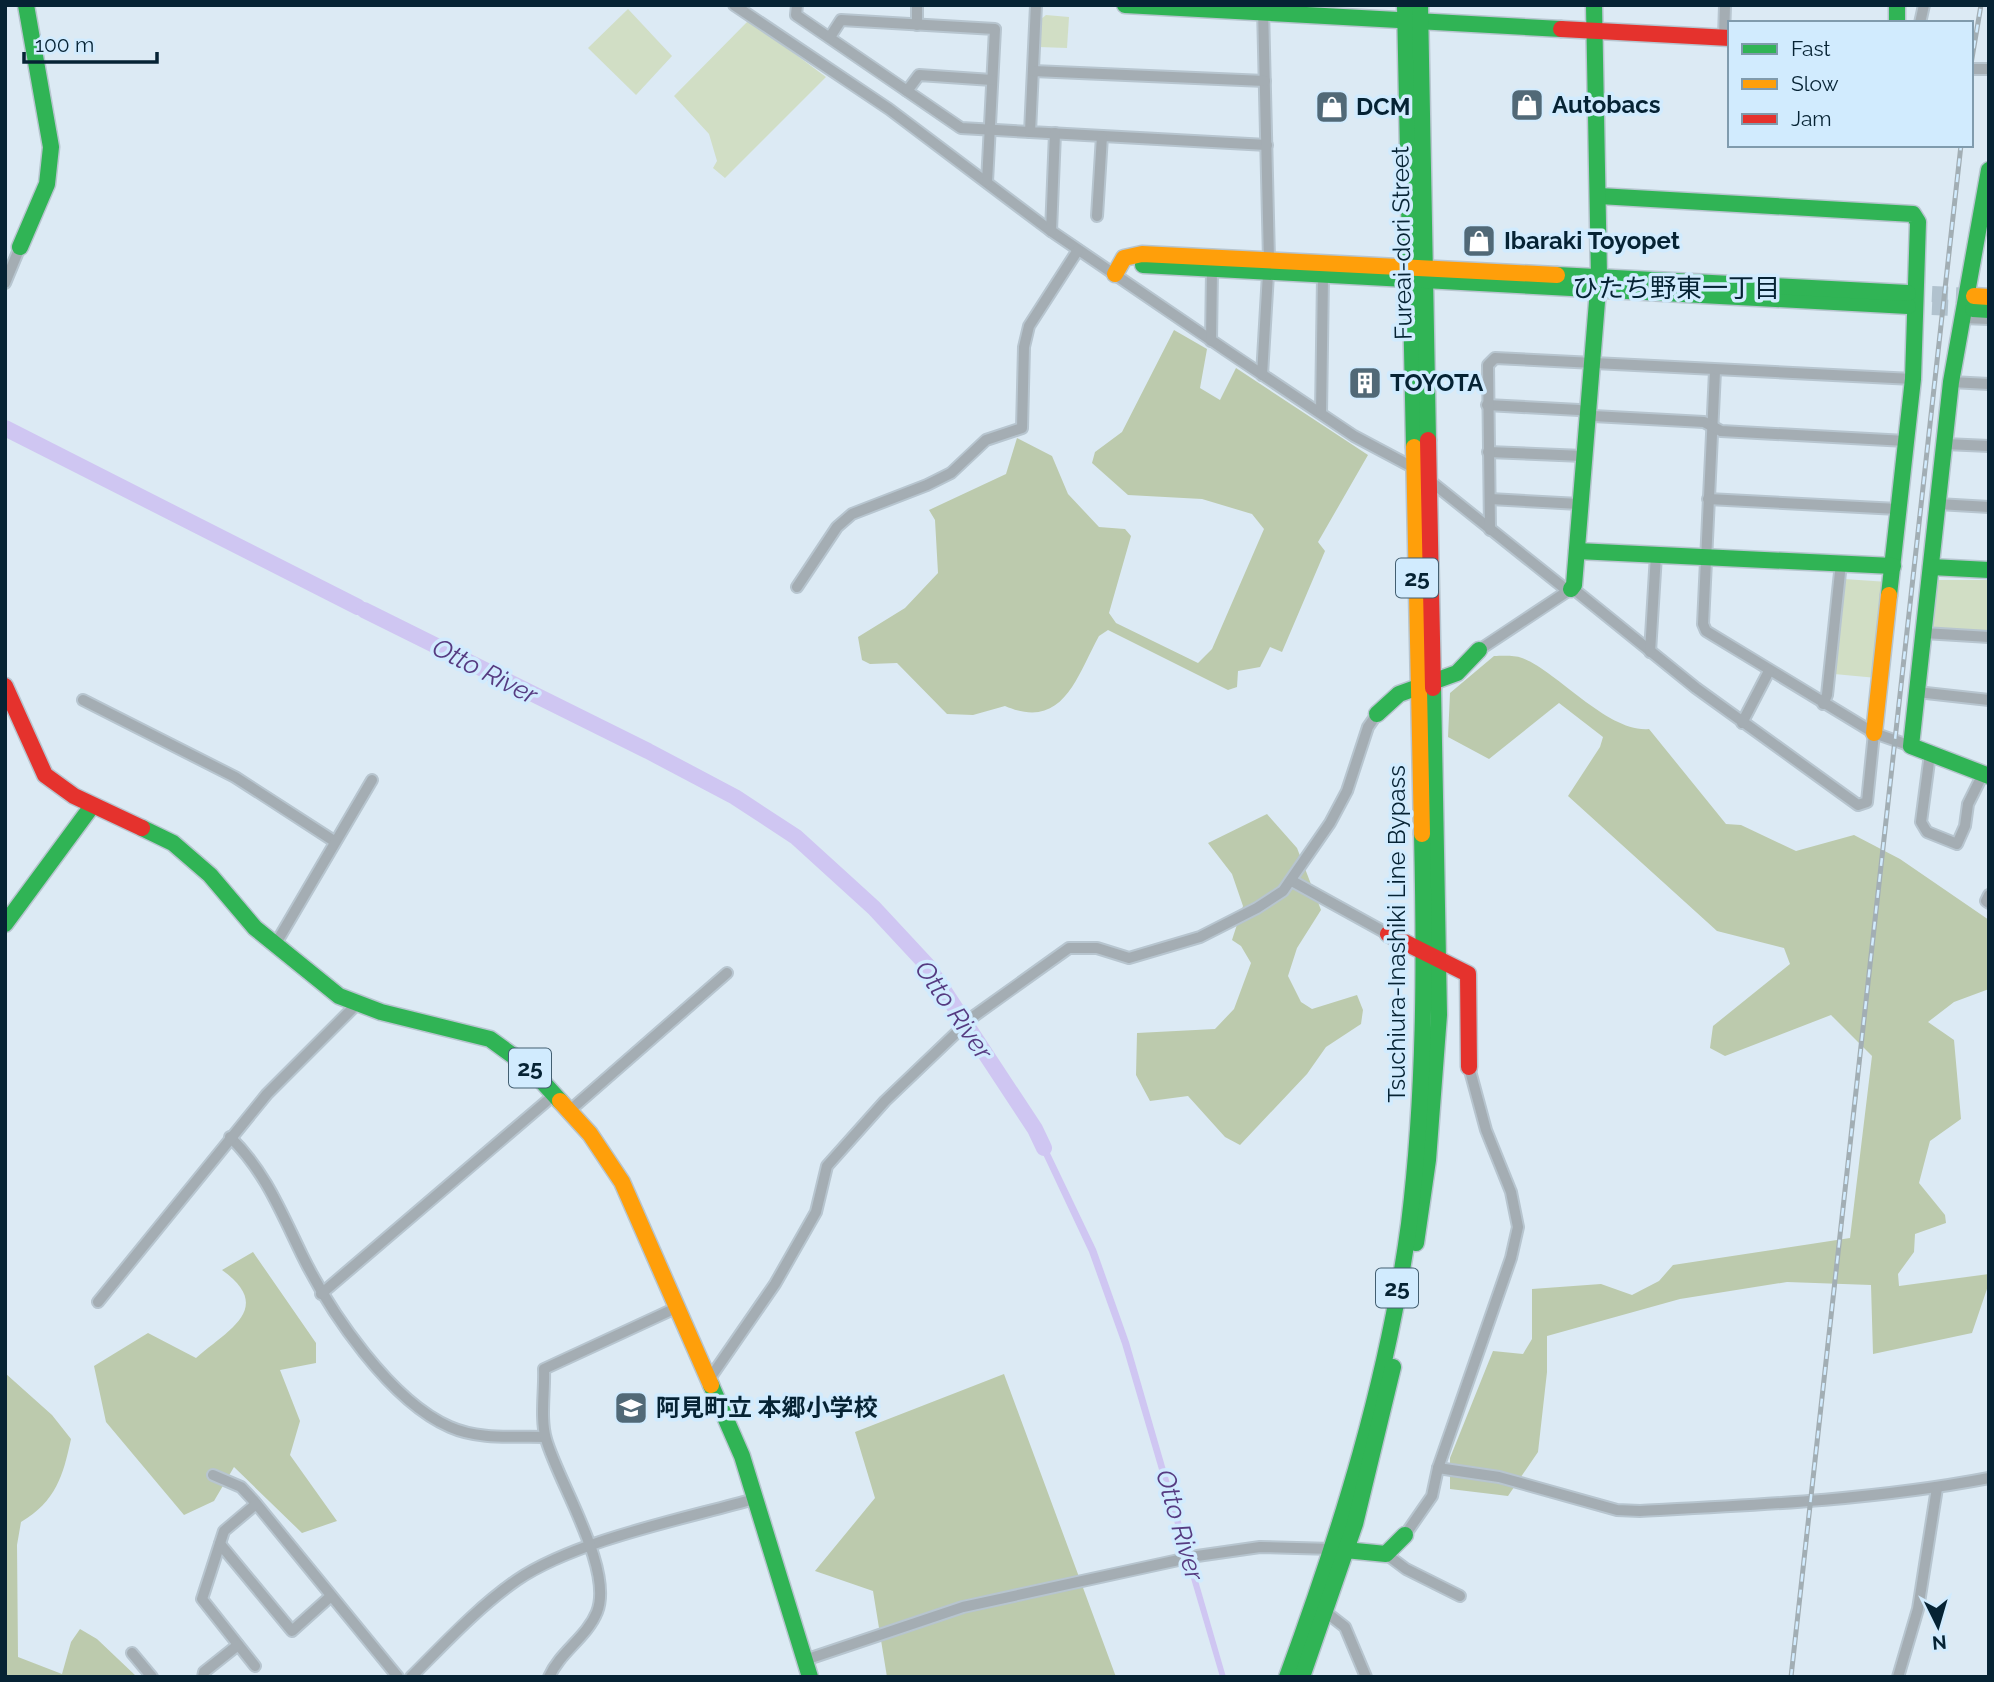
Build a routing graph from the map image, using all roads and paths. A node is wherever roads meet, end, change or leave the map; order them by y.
1 (26, 5) edge
2 (734, 5) edge
3 (797, 5) edge
4 (917, 5) edge
5 (1036, 5) edge
6 (1125, 5) edge
7 (1420, 5) edge
8 (1594, 5) edge
9 (1725, 5) edge
10 (1263, 9) edge
11 (1410, 16) edge
12 (917, 24) junction
13 (1596, 29) junction
14 (830, 37) junction
15 (1727, 38) edge
16 (1033, 71) junction
17 (992, 80) junction
18 (1265, 81) junction
19 (906, 91) junction
20 (989, 130) junction
21 (1030, 132) junction
22 (1055, 133) junction
23 (1102, 136) junction
24 (1267, 145) junction
25 (1989, 170) edge
26 (987, 182) junction
27 (1599, 196) junction
28 (1985, 215) edge
29 (1097, 216) dead end
30 (1051, 231) junction
31 (20, 247) joint
32 (1079, 250) junction
33 (1269, 267) junction
34 (1212, 270) junction
35 (1115, 274) junction
36 (1418, 275) junction
37 (1323, 277) junction
38 (5, 283) edge
39 (1598, 284) junction
40 (1908, 300) tunnel mouth
41 (1978, 301) edge
42 (1989, 319) edge
43 (1211, 341) junction
44 (1591, 363) junction
45 (1715, 371) junction
46 (1262, 375) junction
47 (1913, 379) junction
48 (1951, 382) junction
49 (1989, 384) edge
50 (1487, 405) junction
51 (1321, 413) junction
52 (1587, 413) junction
53 (1712, 425) junction
54 (1906, 441) junction
55 (1945, 444) junction
56 (1989, 446) edge
57 (1488, 453) junction
58 (1583, 457) junction
59 (1422, 475) junction
60 (1490, 499) junction
61 (1708, 499) junction
62 (1579, 504) junction
63 (1938, 504) junction
64 (1989, 507) edge
65 (1898, 509) junction
66 (1490, 530) junction
67 (1577, 551) junction
68 (1656, 555) junction
69 (1705, 558) junction
70 (1841, 563) junction
71 (1893, 566) junction
72 (1931, 567) junction
73 (1989, 570) edge
74 (797, 587) dead end
75 (1571, 589) junction
76 (1924, 633) junction
77 (1989, 637) edge
78 (1479, 650) joint
79 (1650, 652) junction
80 (1769, 671) junction
81 (1435, 681) junction
82 (5, 685) edge
83 (1419, 686) junction
84 (1917, 692) junction
85 (83, 700) dead end
86 (1989, 700) edge
87 (1823, 704) junction
88 (1377, 714) joint
89 (1742, 723) junction
90 (1874, 733) junction
91 (1911, 747) junction
92 (1930, 754) junction
93 (1986, 775) edge
94 (372, 780) dead end
95 (92, 806) junction
96 (334, 841) junction
97 (1292, 881) junction
98 (1989, 895) edge
99 (1989, 903) edge
100 (5, 924) edge
101 (1388, 934) joint
102 (275, 945) junction
103 (1432, 957) junction
104 (727, 973) dead end
105 (358, 1003) junction
106 (1469, 1067) joint
107 (554, 1095) junction
108 (568, 1112) junction
109 (230, 1137) junction
110 (321, 1294) junction
111 (98, 1302) dead end
112 (678, 1307) junction
113 (708, 1381) junction
114 (545, 1437) junction
115 (1438, 1468) junction
116 (214, 1475) dead end
117 (1989, 1478) edge
118 (1937, 1488) junction
119 (754, 1499) junction
120 (256, 1504) junction
121 (1405, 1535) joint
122 (220, 1544) junction
123 (591, 1546) junction
124 (1340, 1550) junction
125 (1386, 1553) junction
126 (331, 1596) junction
127 (1460, 1596) dead end
128 (1327, 1613) junction
129 (238, 1645) junction
130 (132, 1653) dead end
131 (805, 1660) junction
132 (255, 1666) dead end
133 (152, 1677) edge
134 (203, 1677) edge
135 (398, 1677) edge
136 (411, 1677) edge
137 (549, 1677) edge
138 (810, 1677) edge
139 (1287, 1677) edge
140 (1302, 1677) edge
141 (1366, 1677) edge
142 (1898, 1677) edge

1 - 31 street
2 - 26 street
3 - 14 street
4 - 12 street
5 - 16 street
6 - 10 street
7 - 11 street, Fureai-dori Street / 25
8 - 13 street
9 - 15 street
10 - 11 street
10 - 18 street
11 - 13 street
11 - 36 street, Fureai-dori Street / 25
12 - 14 street
12 - 17 street
13 - 15 street
13 - 27 street
14 - 19 street
16 - 18 street
16 - 21 street
17 - 19 street
17 - 20 street
18 - 24 street
19 - 20 street
20 - 21 street
20 - 26 street
21 - 22 street
22 - 23 street
22 - 30 street
23 - 24 street
23 - 29 street
24 - 33 street
25 - 28 street
26 - 30 street
27 - 39 street
27 - 47 street
28 - 41 street
30 - 32 street
31 - 38 street
32 - 35 street
32 - 74 street
33 - 34 street
33 - 35 street
33 - 36 street
33 - 37 street
33 - 46 street
34 - 35 street
34 - 43 street
35 - 43 street
36 - 37 street
36 - 39 street
36 - 59 street, Fureai-dori Street / 25
37 - 51 street
39 - 40 street
39 - 44 street
41 - 42 street
41 - 48 street
43 - 46 street
44 - 45 street
44 - 50 street
44 - 52 street
45 - 47 street
45 - 53 street
46 - 51 street
47 - 54 street
48 - 49 street
48 - 55 street
50 - 52 street
50 - 57 street
51 - 59 street
52 - 53 street
52 - 58 street
53 - 54 street
53 - 61 street
54 - 65 street
55 - 56 street
55 - 63 street
57 - 58 street
57 - 60 street
58 - 62 street
59 - 66 street
59 - 81 street, Tsuchiura-Inashiki Line Bypass / 25
59 - 83 street, Tsuchiura-Inashiki Line Bypass / 25
60 - 62 street
60 - 66 street
61 - 65 street
61 - 69 street
62 - 67 street
63 - 64 street
63 - 72 street
65 - 71 street
66 - 75 street
67 - 68 street
67 - 75 street
68 - 69 street
68 - 79 street
69 - 70 street
69 - 80 street
70 - 71 street
70 - 87 street
71 - 90 street
72 - 73 street
72 - 76 street
75 - 78 street
75 - 79 street
76 - 77 street
76 - 84 street
78 - 81 street
79 - 89 street
80 - 87 street
80 - 89 street
81 - 83 street
81 - 103 street, Tsuchiura-Inashiki Line Bypass / 25
82 - 95 street, 25
83 - 88 street
83 - 103 street, Tsuchiura-Inashiki Line Bypass / 25
84 - 86 street
84 - 91 street
85 - 96 street
87 - 90 street
88 - 97 street
89 - 90 street
90 - 91 street
91 - 92 street
92 - 93 street
92 - 93 street
94 - 96 street
95 - 100 street
95 - 102 street, 25
96 - 102 street
97 - 101 street
97 - 113 street
98 - 99 street
101 - 103 street
102 - 105 street, 25
103 - 106 street
103 - 124 street, Tsuchiura-Inashiki Line Bypass / 25
104 - 108 street
105 - 107 street, 25
105 - 109 street
106 - 115 street
107 - 108 street, 25
107 - 110 street
108 - 112 street, 25
109 - 110 street
109 - 111 street
110 - 114 street
112 - 113 street, 25
112 - 114 street
113 - 119 street, 25
114 - 123 street
115 - 118 street
115 - 121 street
116 - 120 street
117 - 118 street
118 - 142 street
119 - 123 street
119 - 131 street, 25
120 - 122 street
120 - 126 street
121 - 125 street
122 - 126 street
122 - 129 street
123 - 136 street
123 - 137 street
124 - 125 street
124 - 128 street, Tsuchiura-Inashiki Line Bypass / 25
124 - 131 street
124 - 139 street, Tsuchiura-Inashiki Line Bypass / 25
125 - 127 street
126 - 135 street
128 - 140 street, Tsuchiura-Inashiki Line Bypass / 25
128 - 141 street
129 - 132 street
129 - 134 street
130 - 133 street
131 - 138 street, 25

